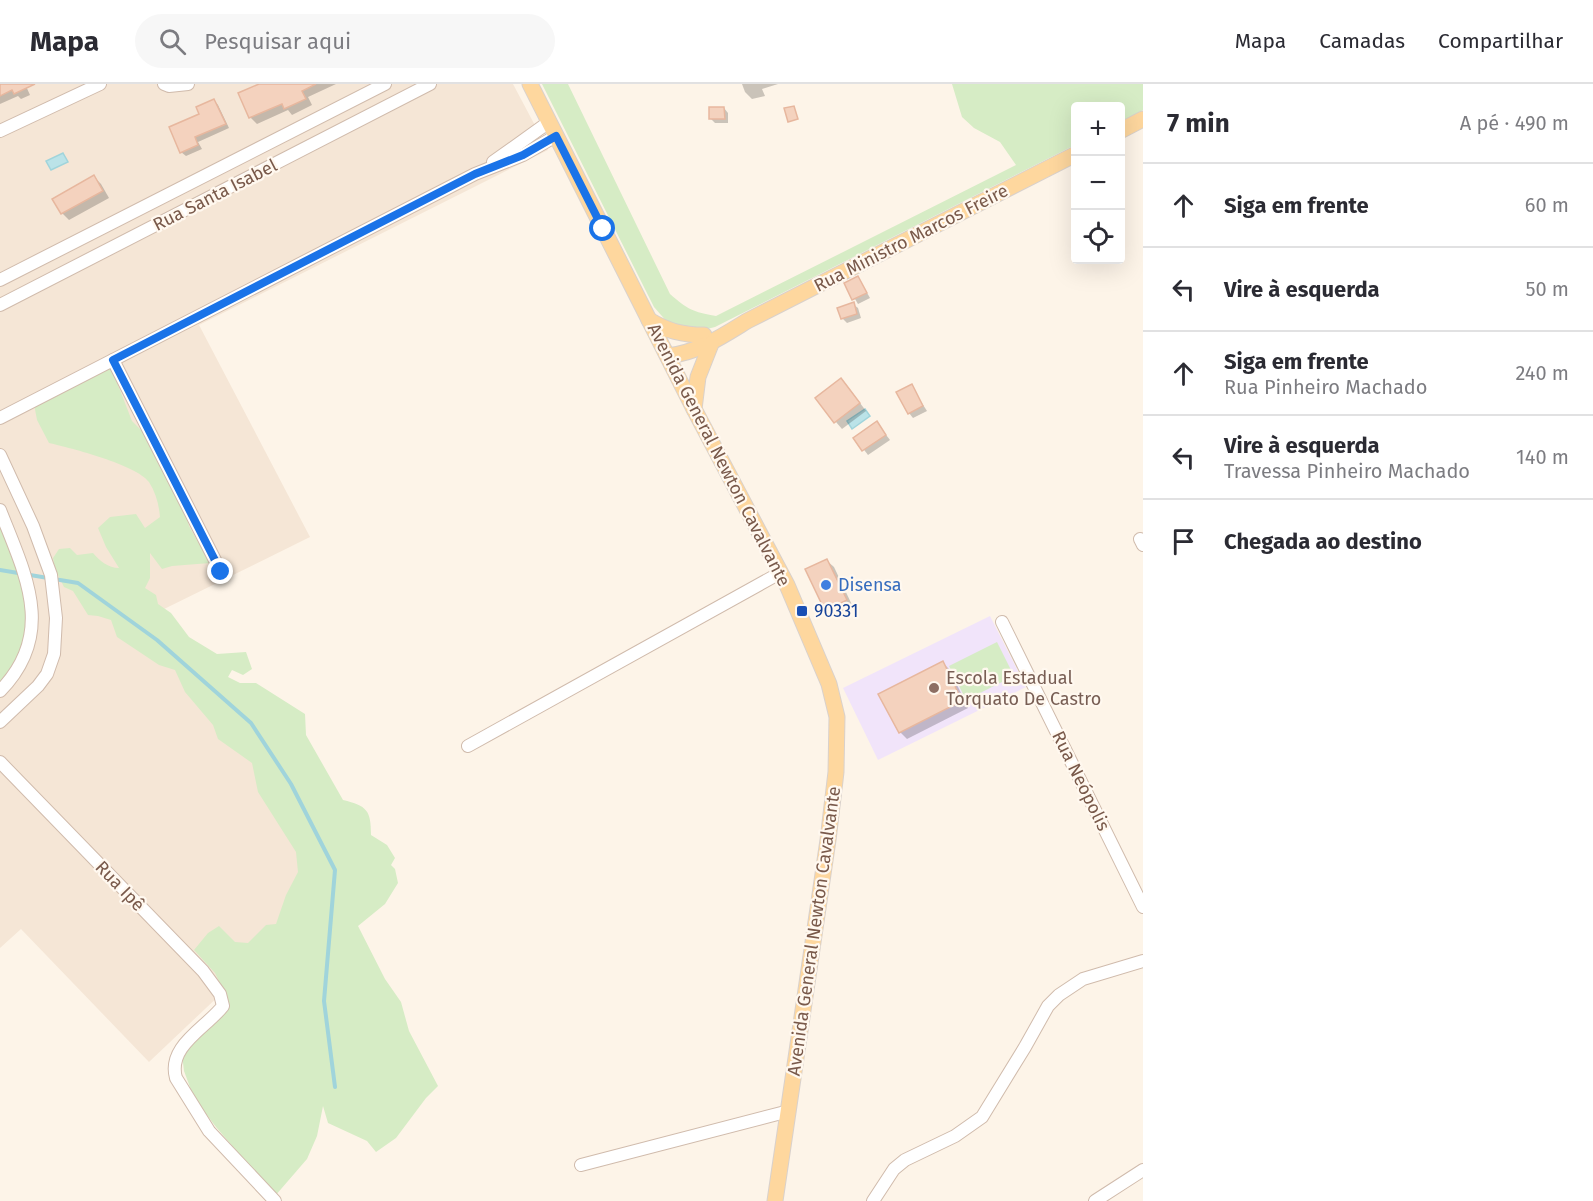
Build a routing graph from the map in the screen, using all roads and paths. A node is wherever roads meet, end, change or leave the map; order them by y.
1 (100, 84) edge
2 (164, 84) edge
3 (188, 84) edge
4 (386, 84) edge
5 (430, 84) edge
6 (530, 84) edge
7 (1143, 119) edge
8 (549, 122) junction
9 (1125, 128) edge
10 (0, 131) edge
11 (556, 136) junction
12 (1072, 156) edge
13 (475, 174) junction
14 (0, 280) edge
15 (0, 305) edge
16 (649, 320) junction
17 (708, 340) junction
18 (668, 356) junction
19 (113, 360) junction
20 (694, 409) junction
21 (0, 418) edge
22 (0, 454) edge
23 (0, 510) edge
24 (221, 572) dead end
25 (780, 573) junction
26 (1002, 622) dead end
27 (0, 691) edge
28 (0, 722) edge
29 (468, 746) dead end
30 (0, 762) edge
31 (1143, 907) edge
32 (1143, 961) edge
33 (789, 1111) junction
34 (581, 1165) dead end
35 (1143, 1170) edge
36 (275, 1201) edge
37 (775, 1201) edge
38 (873, 1201) edge
39 (1095, 1201) edge

1 - 10 street
2 - 3 street
4 - 14 street, Rua Santa Isabel
5 - 15 street, Rua Santa Isabel
6 - 8 main road, Avenida General Newton Cavalvante
7 - 9 main road
8 - 11 main road, Avenida General Newton Cavalvante
8 - 13 street
11 - 13 street
11 - 16 main road, Avenida General Newton Cavalvante
12 - 17 main road, Rua Ministro Marcos Freire
13 - 19 street
16 - 17 main road
16 - 18 main road, Avenida General Newton Cavalvante
17 - 18 main road, Rua Ministro Marcos Freire
17 - 20 main road
18 - 20 main road, Avenida General Newton Cavalvante
19 - 21 street
19 - 24 street
20 - 25 main road, Avenida General Newton Cavalvante
22 - 28 street
23 - 27 street
25 - 29 street
25 - 33 main road, Avenida General Newton Cavalvante
26 - 31 street, Rua Neópolis
30 - 36 street, Rua Ipê
32 - 38 street
33 - 34 street
33 - 37 main road, Avenida General Newton Cavalvante
35 - 39 street

